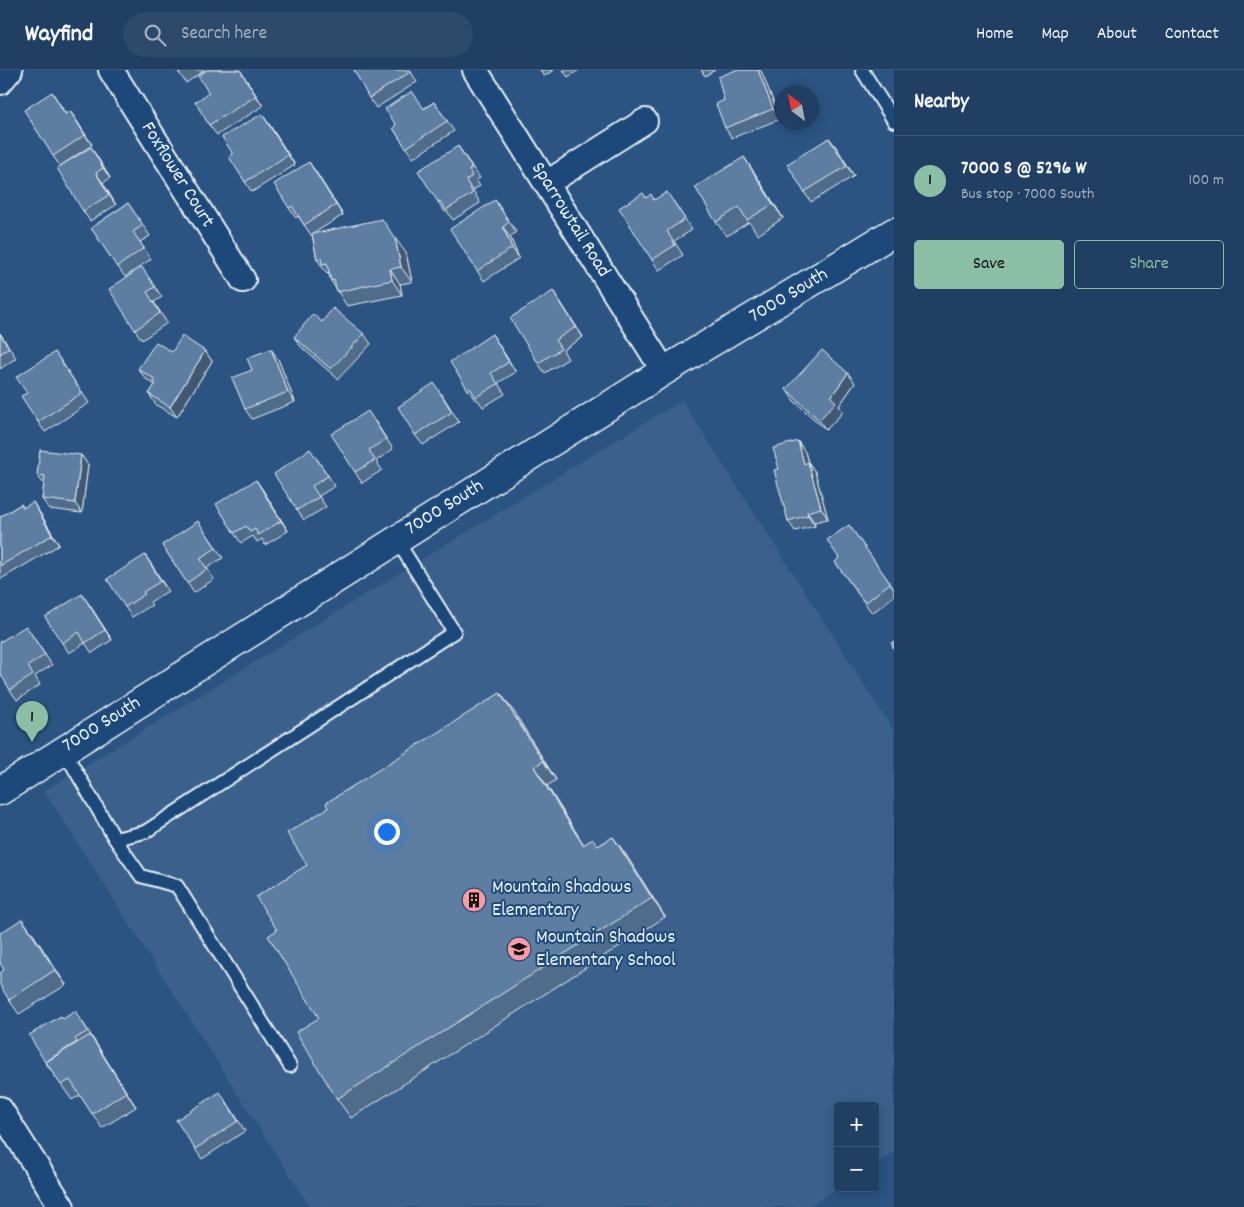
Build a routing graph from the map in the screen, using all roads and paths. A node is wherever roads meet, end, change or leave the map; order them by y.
1 (10, 70) edge
2 (111, 70) edge
3 (476, 70) edge
4 (862, 70) edge
5 (0, 82) edge
6 (645, 121) dead end
7 (894, 121) edge
8 (547, 183) junction
9 (894, 232) edge
10 (243, 280) dead end
11 (664, 371) junction
12 (396, 539) junction
13 (63, 749) junction
14 (0, 792) edge
15 (115, 839) junction
16 (290, 1066) dead end
17 (0, 1109) edge
18 (62, 1207) edge

1 - 5 street
2 - 10 street, Foxflower Court
3 - 8 street, Sparrowtail Road
4 - 7 lane
6 - 8 street
8 - 11 street, Sparrowtail Road
9 - 11 street, 7000 South
11 - 12 street, 7000 South
12 - 13 street, 7000 South
12 - 15 lane
13 - 14 street, 7000 South
13 - 15 lane
15 - 16 lane
17 - 18 street

